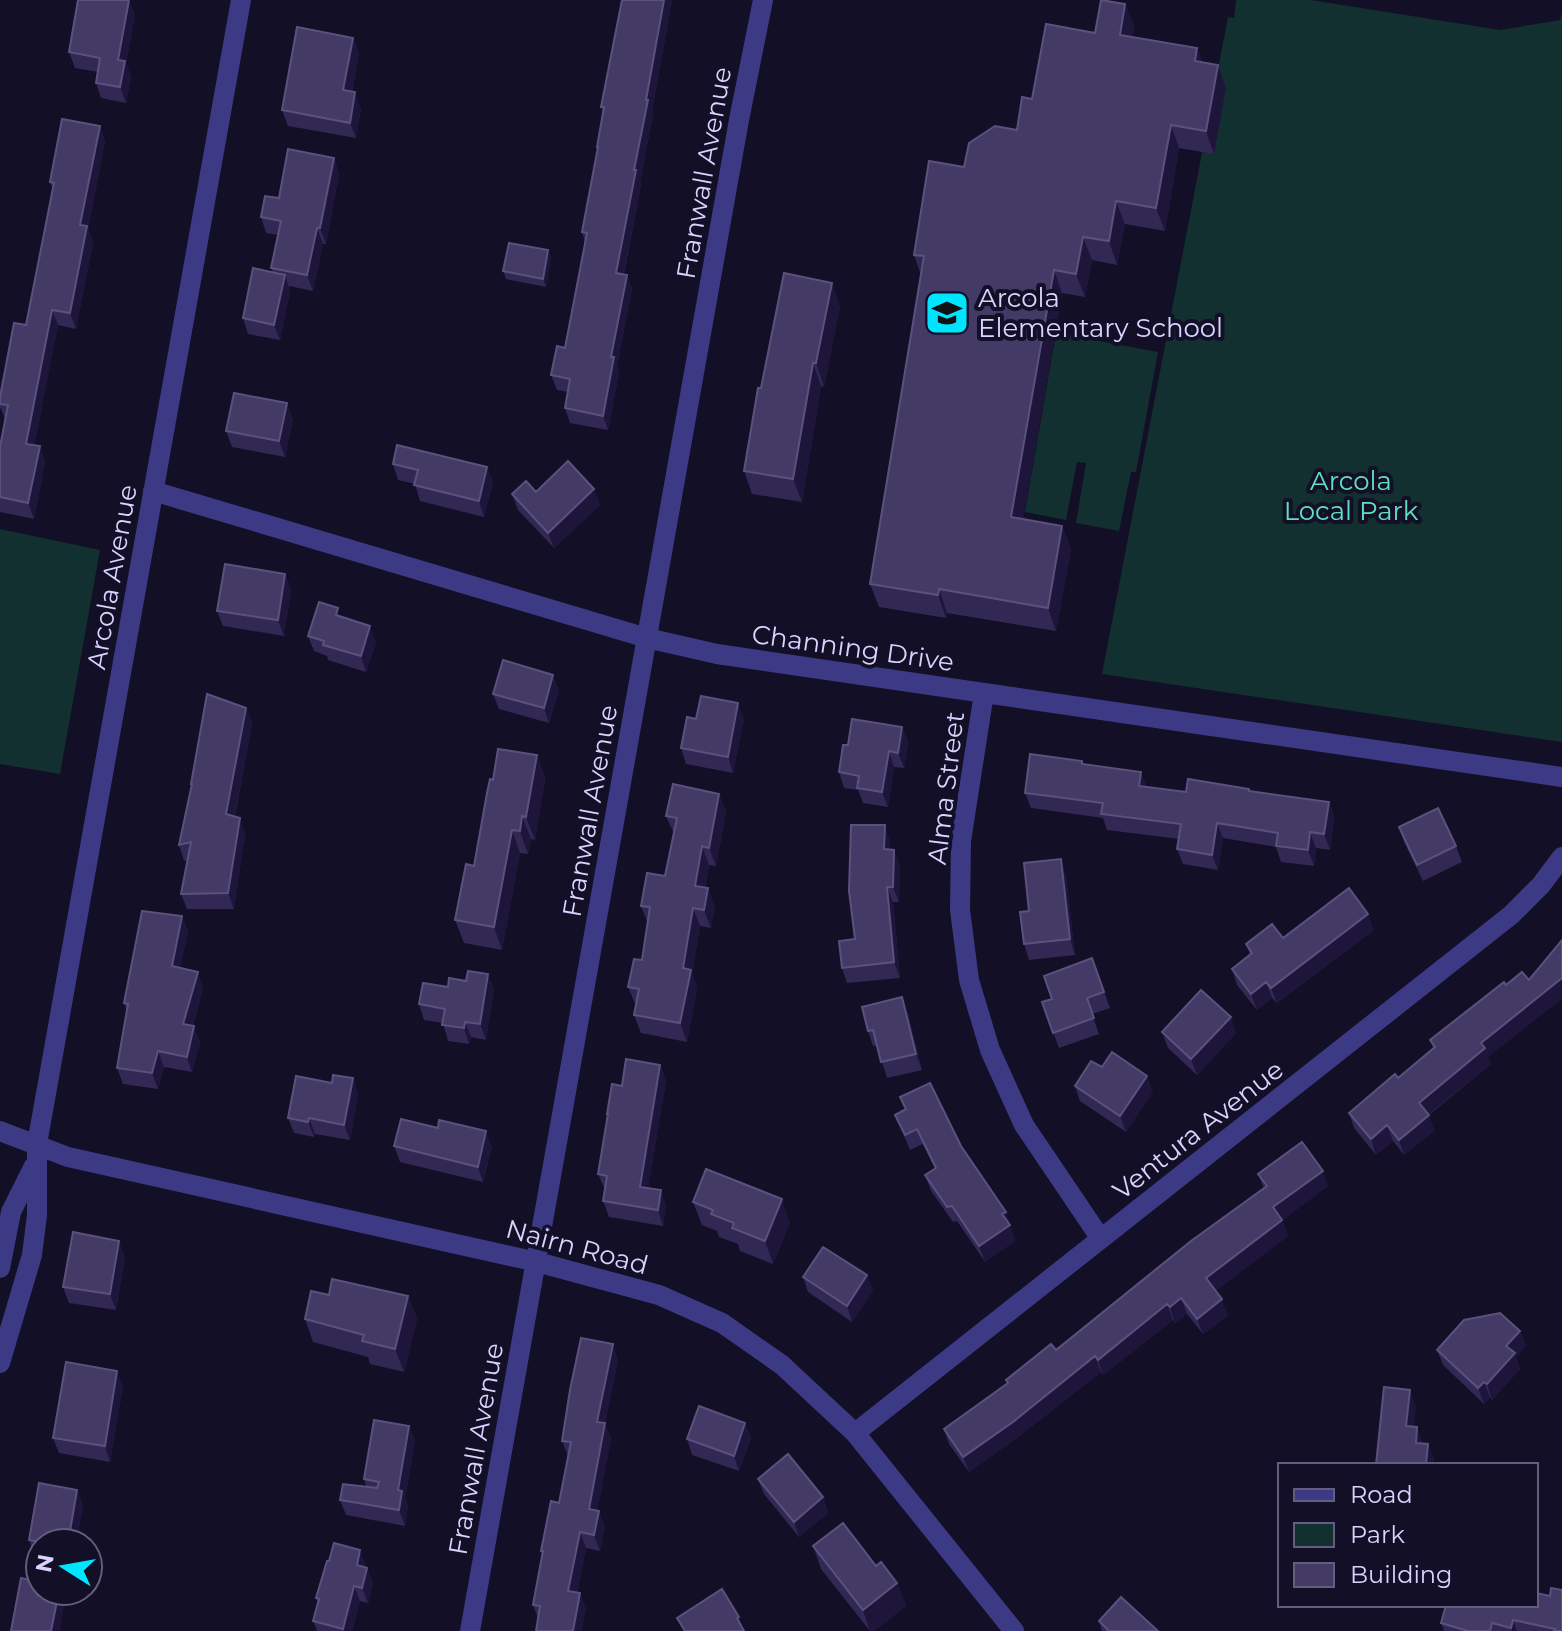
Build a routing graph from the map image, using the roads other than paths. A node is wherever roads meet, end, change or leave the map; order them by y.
1 (241, 0) edge
2 (763, 0) edge
3 (153, 491) junction
4 (647, 638) junction
5 (984, 693) junction
6 (1562, 777) edge
7 (1562, 857) edge
8 (0, 1131) edge
9 (37, 1153) junction
10 (1101, 1239) junction
11 (537, 1262) junction
12 (0, 1268) edge
13 (0, 1363) edge
14 (855, 1433) junction
15 (470, 1631) edge
16 (1014, 1631) edge

1 - 3 street, Arcola Avenue
2 - 4 street, Franwall Avenue
3 - 4 street, Channing Drive
3 - 9 street, Arcola Avenue
4 - 5 street, Channing Drive
4 - 11 street, Franwall Avenue
5 - 6 street, Channing Drive
5 - 10 street, Alma Street
7 - 10 street, Ventura Avenue
8 - 9 street, Nairn Road
9 - 11 street, Nairn Road
9 - 12 street, Arcola Avenue
9 - 13 street, Arcola Avenue
10 - 14 street, Ventura Avenue
11 - 14 street, Nairn Road
11 - 15 street, Franwall Avenue
14 - 16 street, Nairn Road

